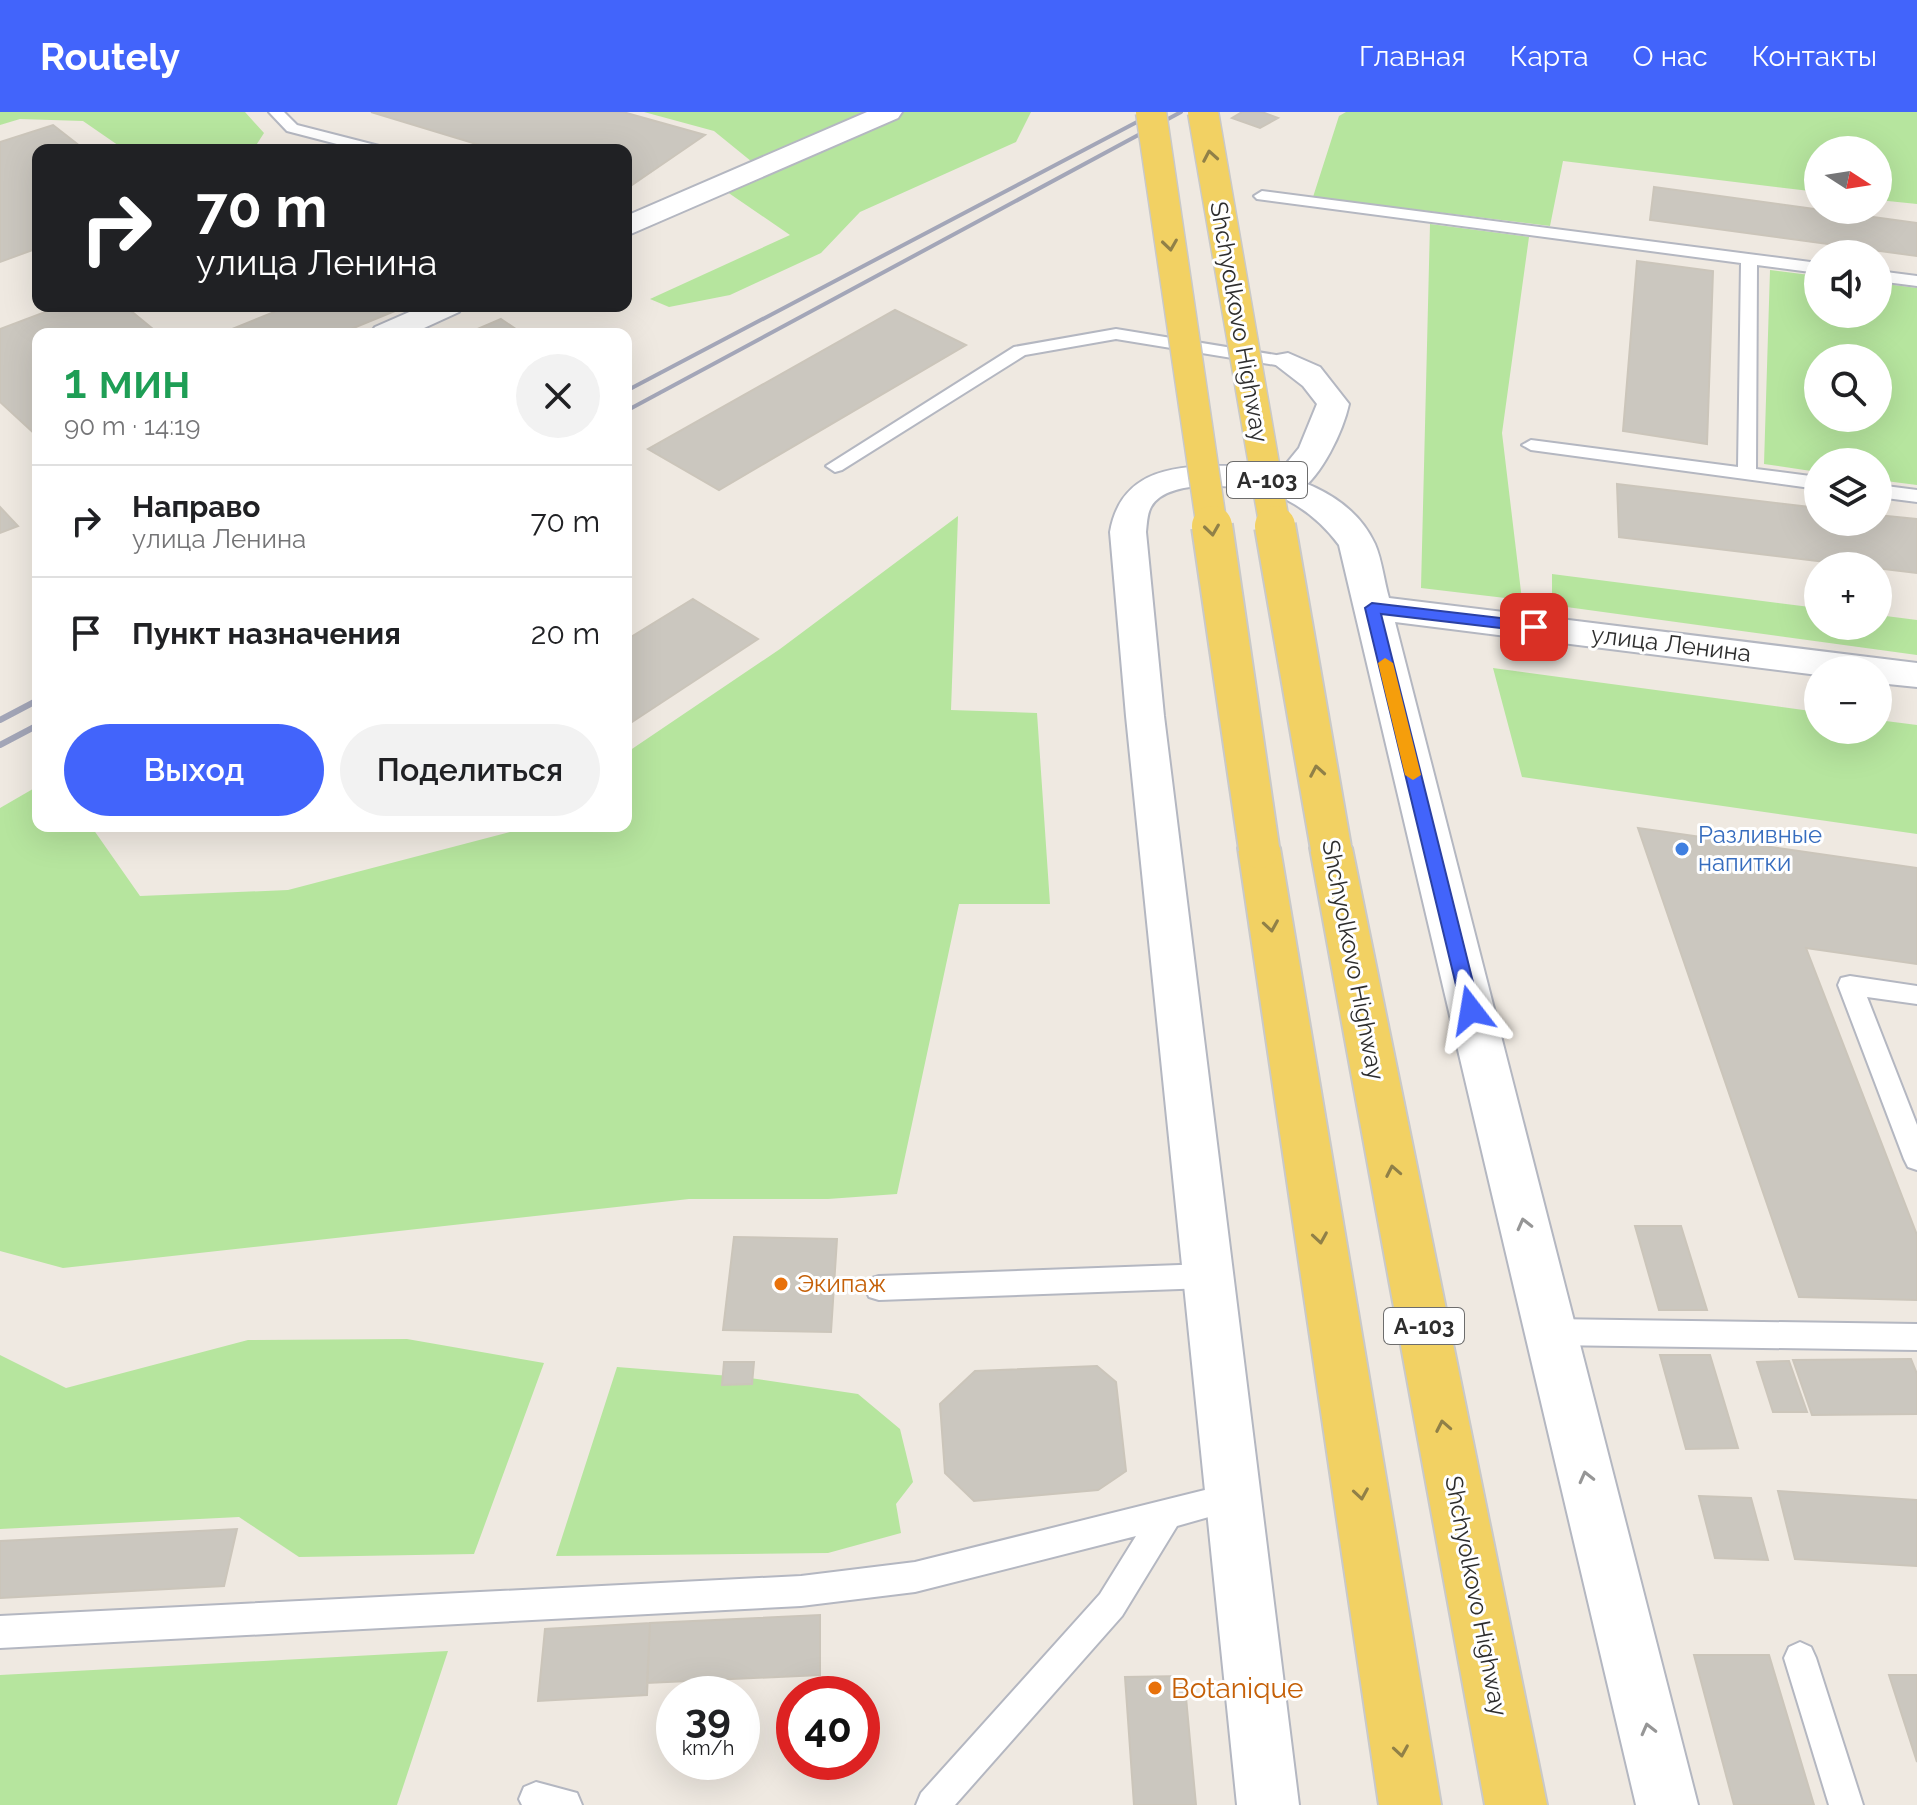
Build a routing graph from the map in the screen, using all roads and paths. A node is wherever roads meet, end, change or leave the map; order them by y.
1 (276, 112) edge
2 (889, 112) edge
3 (1151, 112) edge
4 (1203, 112) edge
5 (355, 144) edge
6 (1262, 196) dead end
7 (632, 224) edge
8 (1749, 259) junction
9 (1804, 266) edge
10 (1892, 278) edge
11 (1917, 281) edge
12 (435, 312) edge
13 (399, 328) edge
14 (1288, 362) joint
15 (1531, 445) dead end
16 (835, 466) dead end
17 (1747, 474) junction
18 (1804, 481) edge
19 (1285, 486) junction
20 (1892, 493) edge
21 (1917, 496) edge
22 (1372, 608) junction
23 (1804, 661) edge
24 (1892, 672) edge
25 (1917, 675) edge
26 (1917, 995) edge
27 (1917, 1159) edge
28 (1207, 1276) junction
29 (879, 1288) dead end
30 (1550, 1332) junction
31 (1917, 1337) edge
32 (1233, 1497) junction
33 (1168, 1512) junction
34 (0, 1632) edge
35 (1800, 1658) dead end
36 (933, 1805) edge
37 (1268, 1805) edge
38 (1410, 1805) edge
39 (1516, 1805) edge
40 (1667, 1805) edge
41 (1846, 1805) edge

1 - 5 lane
2 - 7 street
3 -> 38 main road, А-103, bridge
39 -> 4 main road, Shchyolkovo Highway / А-103, bridge
6 - 8 lane
8 - 9 lane
8 - 17 lane
10 - 11 lane
12 - 13 street
14 - 16 lane
14 - 19 street
15 - 17 lane
17 - 18 lane
19 - 22 street, А-103
19 - 28 street, А-103
20 - 21 lane
22 - 23 street, улица Ленина
30 -> 22 street, А-103
24 - 25 street, улица Ленина
26 - 27 lane
28 - 29 lane
28 - 32 street, А-103
30 - 31 lane
40 -> 30 street, А-103
32 - 33 lane
32 - 37 street, А-103
33 - 34 lane
33 - 36 lane
35 - 41 lane

